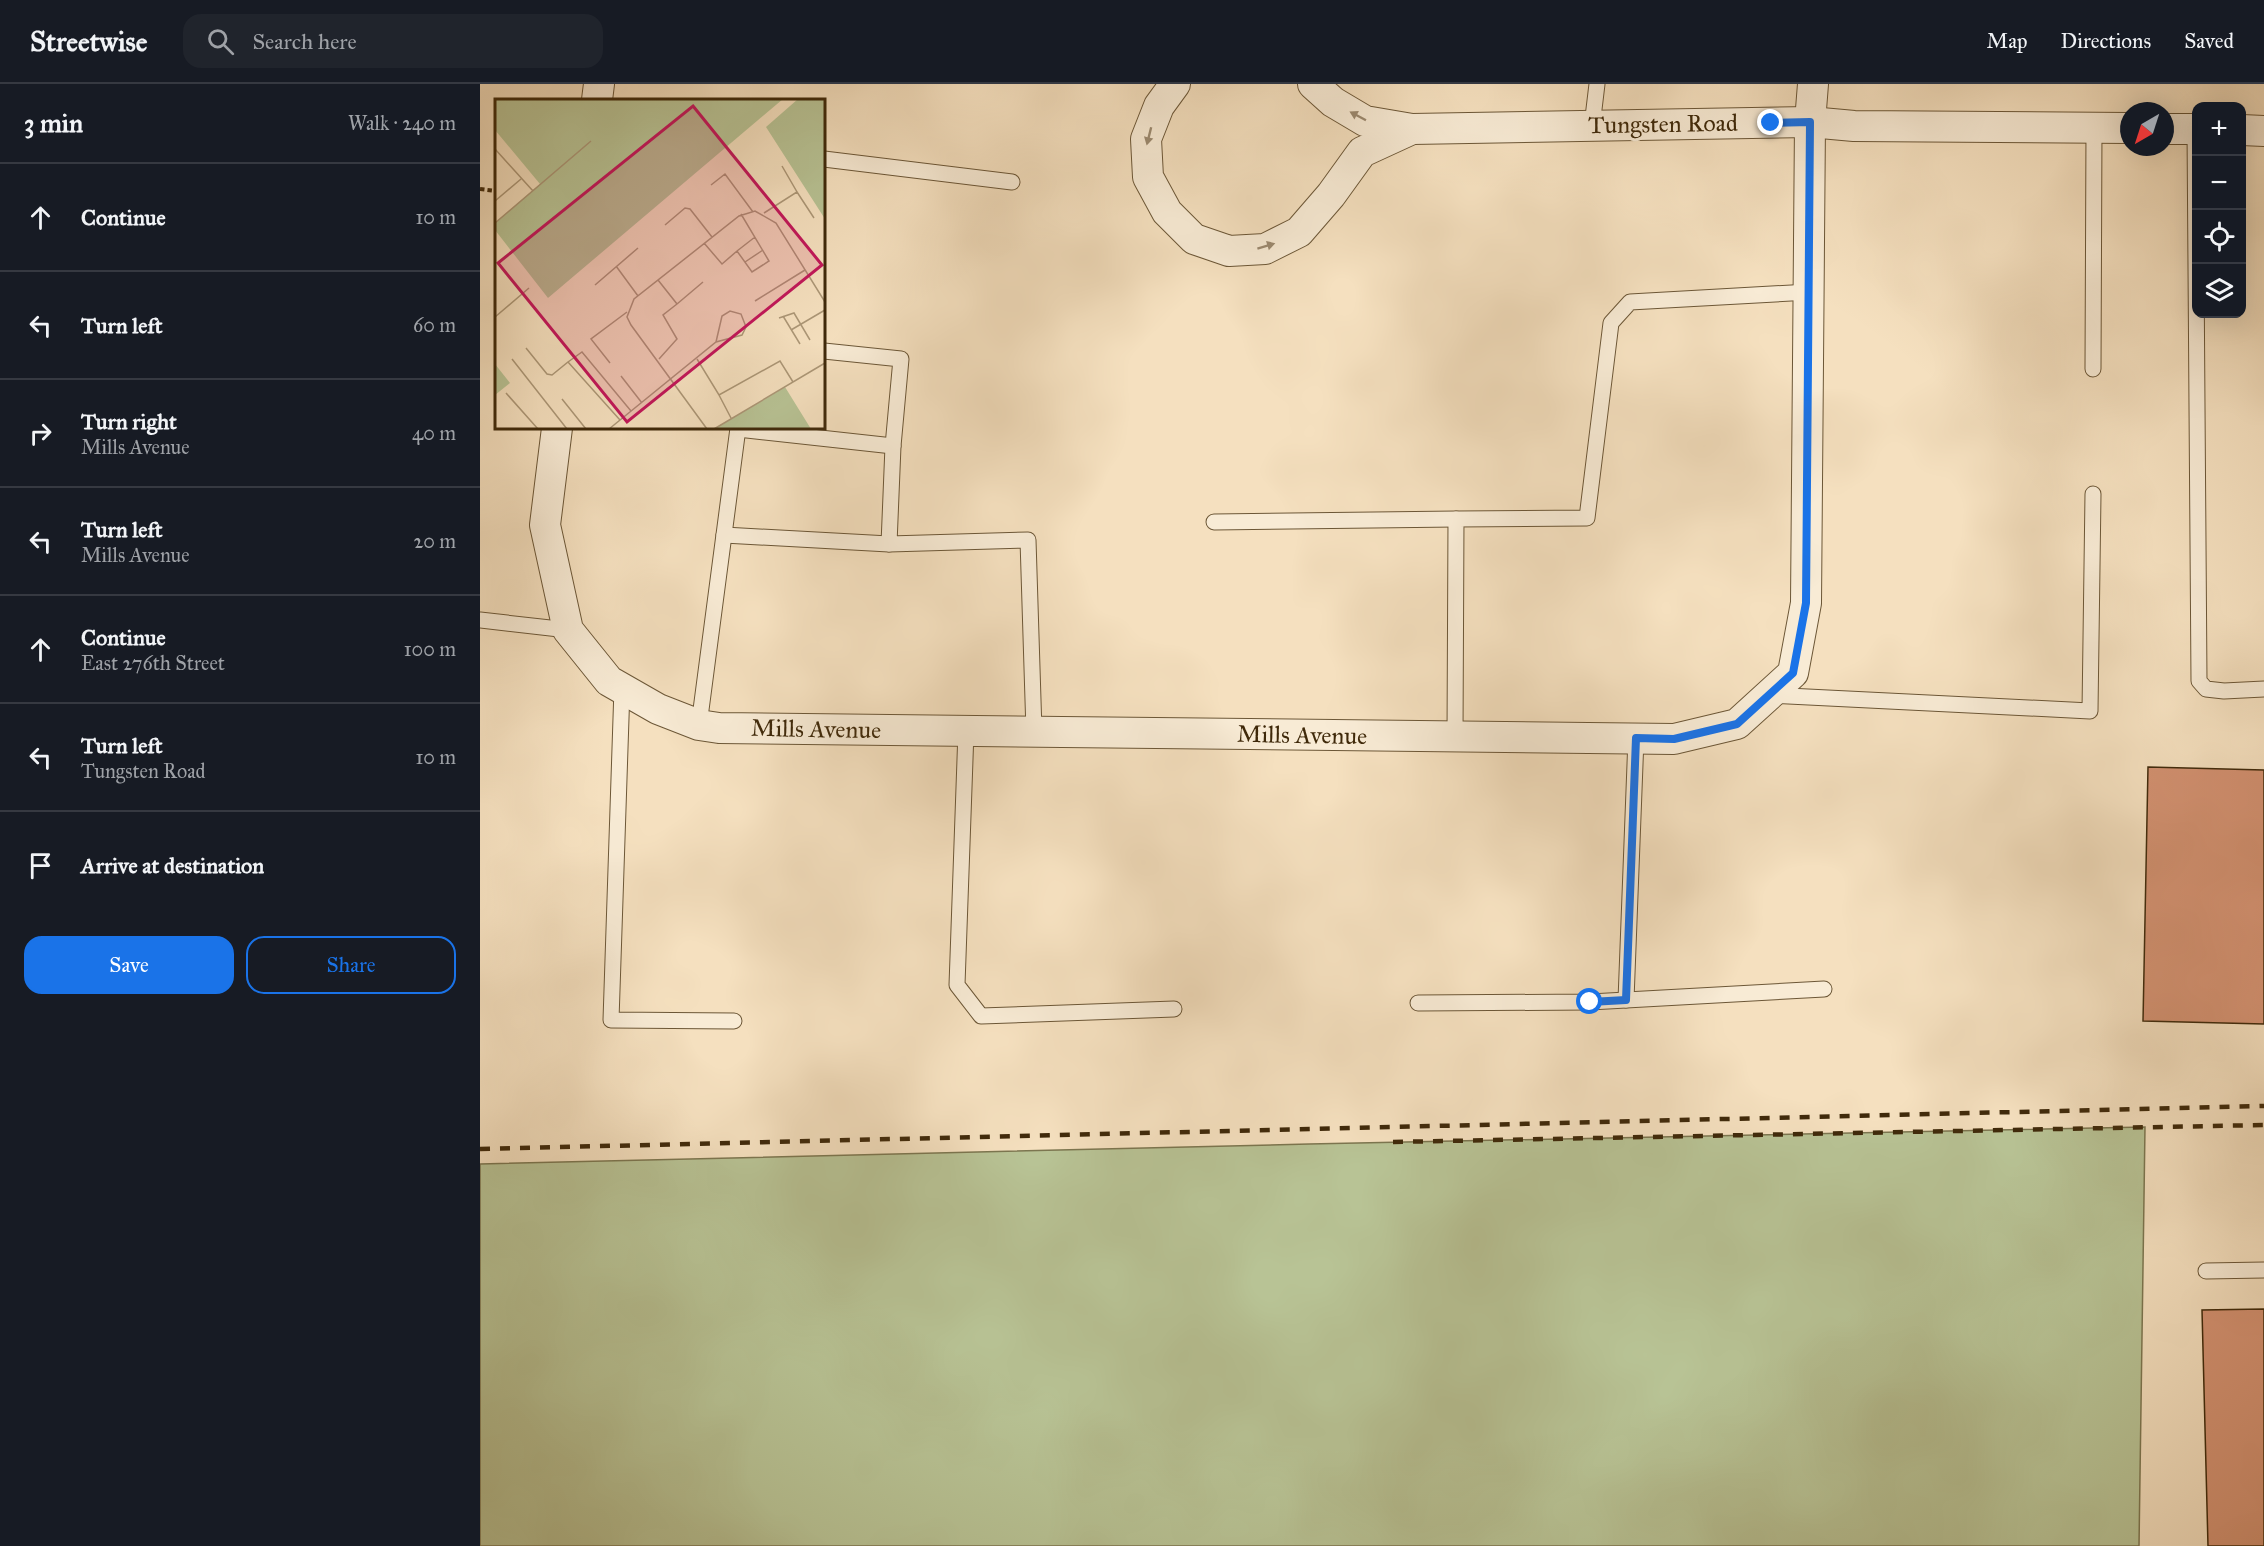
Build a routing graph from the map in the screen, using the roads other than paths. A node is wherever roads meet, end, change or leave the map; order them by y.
1 (599, 84) edge
2 (1175, 84) edge
3 (1312, 84) edge
4 (1597, 84) edge
5 (1813, 84) edge
6 (597, 99) edge
7 (1810, 122) junction
8 (1592, 126) junction
9 (2094, 128) junction
10 (2120, 128) edge
11 (1412, 129) junction
12 (2174, 129) edge
13 (2192, 129) edge
14 (2246, 130) edge
15 (2264, 131) edge
16 (2196, 156) edge
17 (825, 159) edge
18 (1012, 182) dead end
19 (1809, 292) junction
20 (825, 351) edge
21 (2093, 369) dead end
22 (557, 429) edge
23 (738, 429) edge
24 (747, 429) edge
25 (893, 446) junction
26 (2093, 494) dead end
27 (1456, 519) junction
28 (1214, 522) dead end
29 (724, 535) junction
30 (889, 544) junction
31 (480, 620) edge
32 (568, 630) junction
33 (622, 688) junction
34 (2264, 689) edge
35 (1769, 695) junction
36 (709, 727) junction
37 (966, 731) junction
38 (1034, 732) junction
39 (1455, 736) junction
40 (1636, 738) junction
41 (1824, 989) dead end
42 (1626, 1000) junction
43 (1418, 1003) dead end
44 (1174, 1009) dead end
45 (734, 1021) dead end
46 (2264, 1270) edge
47 (2206, 1271) dead end

1 - 6 street
2 -> 11 street, Tungsten Road
11 -> 3 street, Tungsten Road
4 - 8 lane
5 - 7 street, Mills Avenue
7 - 8 street, Tungsten Road
7 - 9 street, Tungsten Road
7 - 19 street, Mills Avenue
8 - 11 street, Tungsten Road
9 - 10 street, Tungsten Road
9 - 21 lane
12 - 13 street
14 - 15 street
16 - 34 lane
17 - 18 lane
19 - 27 lane
19 - 35 street, Mills Avenue
20 - 25 lane
22 - 32 street
23 - 29 lane
24 - 25 lane
25 - 30 lane
26 - 35 lane
27 - 28 lane
27 - 39 lane
29 - 30 lane
29 - 36 lane
30 - 38 lane
31 - 32 lane
32 - 33 street
33 - 36 street
33 - 45 lane
35 - 40 street, Mills Avenue
36 - 37 street, Mills Avenue
37 - 38 street, Mills Avenue
37 - 44 lane
38 - 39 street, Mills Avenue
39 - 40 street, Mills Avenue
40 - 42 lane
41 - 42 lane
42 - 43 lane
46 - 47 lane

